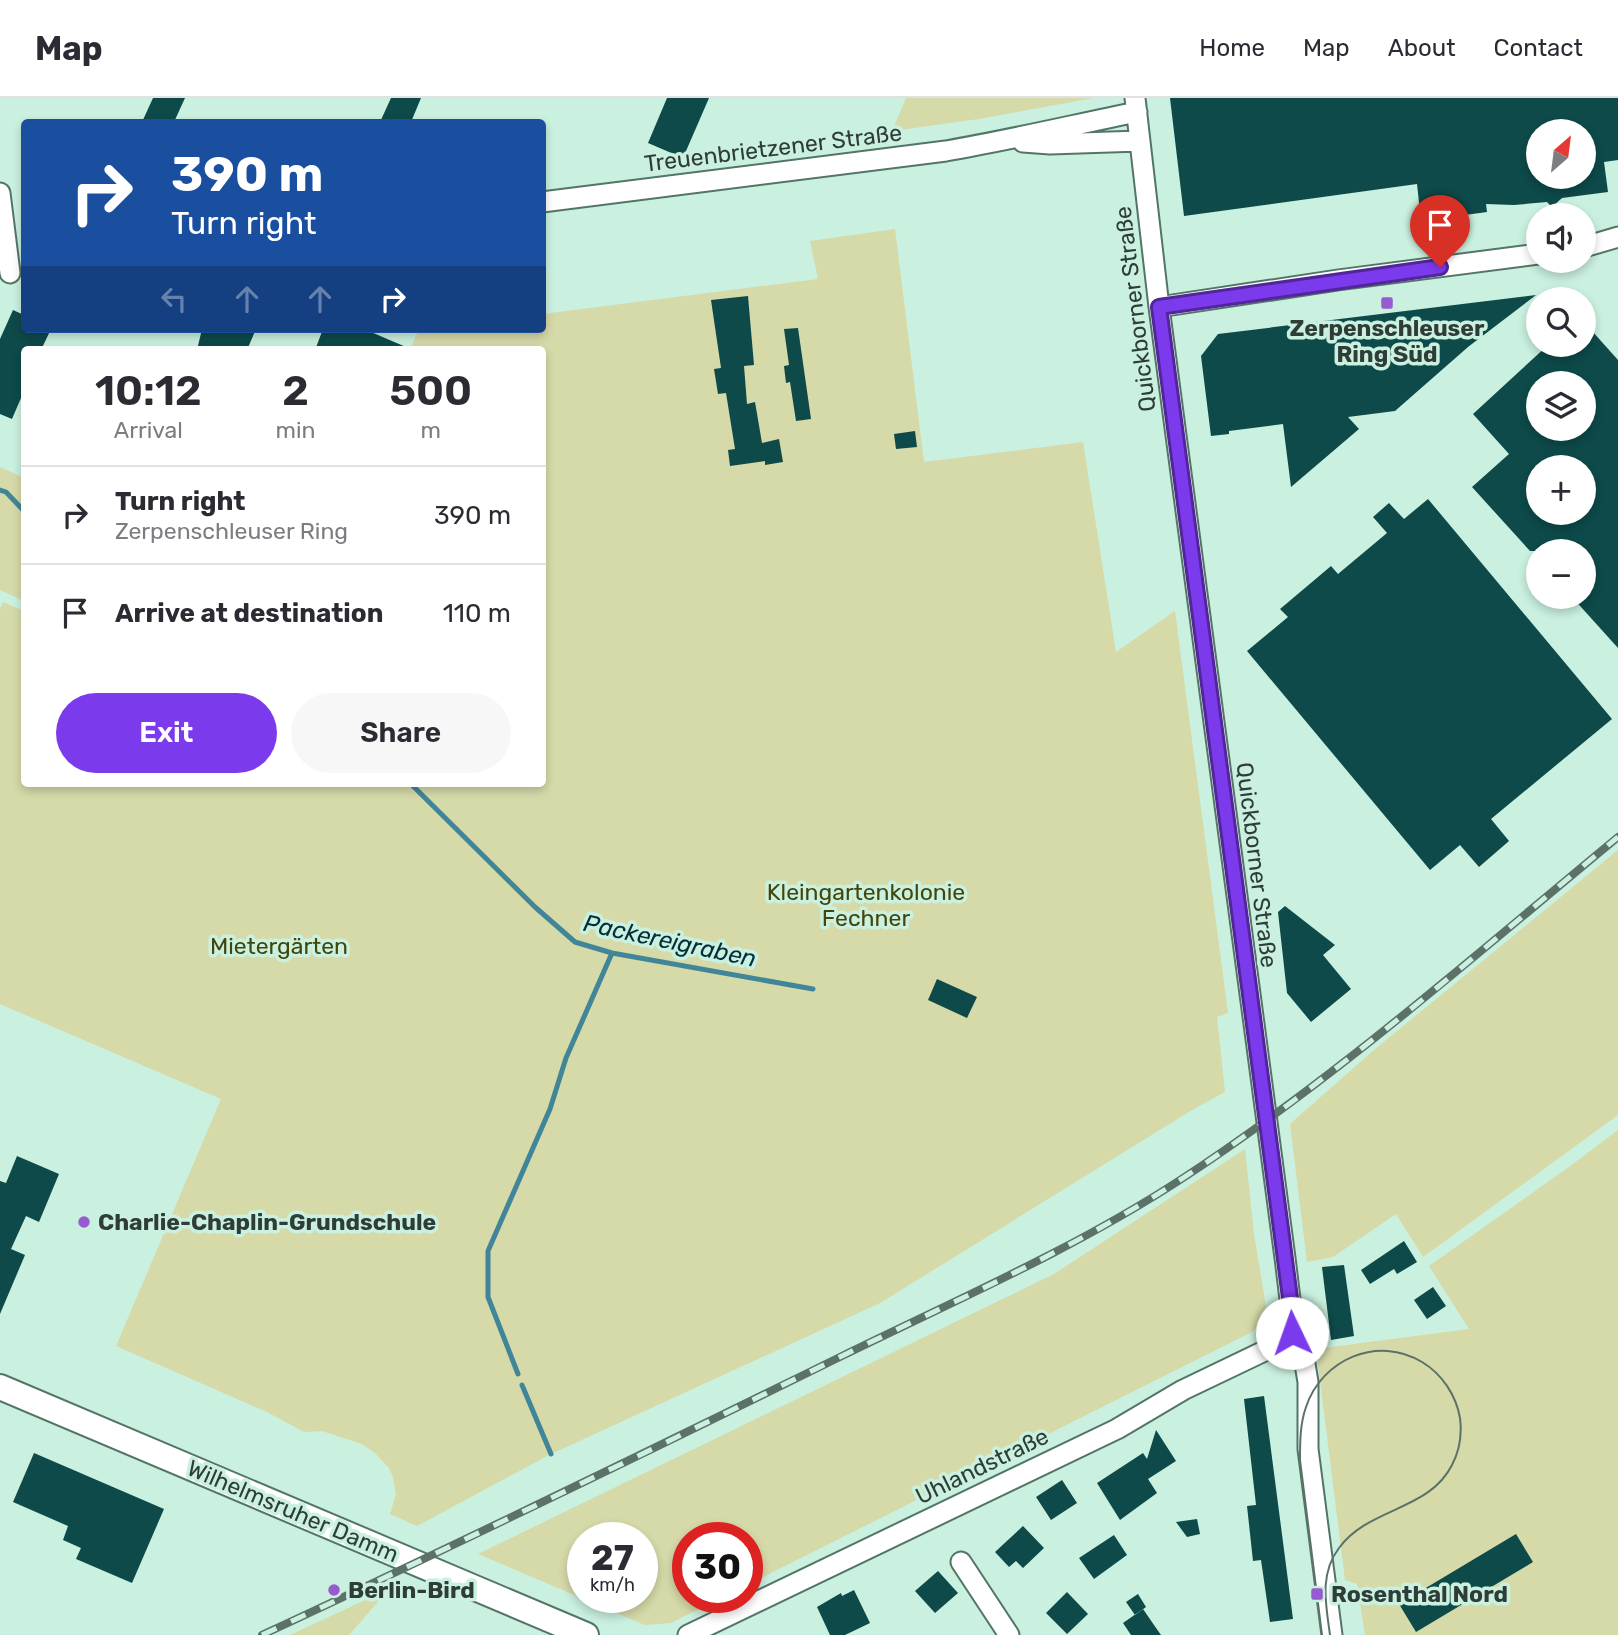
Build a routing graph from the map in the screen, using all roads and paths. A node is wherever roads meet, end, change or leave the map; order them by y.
1 (1136, 105) edge
2 (1008, 141) junction
3 (1140, 141) junction
4 (0, 193) edge
5 (546, 202) edge
6 (1618, 237) edge
7 (1596, 243) edge
8 (1526, 256) edge
9 (12, 273) edge
10 (1159, 307) junction
11 (1292, 1333) junction
12 (0, 1387) edge
13 (961, 1562) dead end
14 (586, 1635) edge
15 (688, 1635) edge
16 (1009, 1635) edge
17 (1332, 1635) edge

1 - 2 street, Treuenbrietzener Straße
1 - 3 street, Quickborner Straße
2 - 3 street, Treuenbrietzener Straße
2 - 5 street, Treuenbrietzener Straße
3 - 10 street, Quickborner Straße
4 - 9 street
6 - 7 street
8 - 10 street
10 - 11 street, Quickborner Straße
11 - 15 street, Uhlandstraße
11 - 17 street, Quickborner Straße
12 - 14 main road, Wilhelmsruher Damm
13 - 16 street

